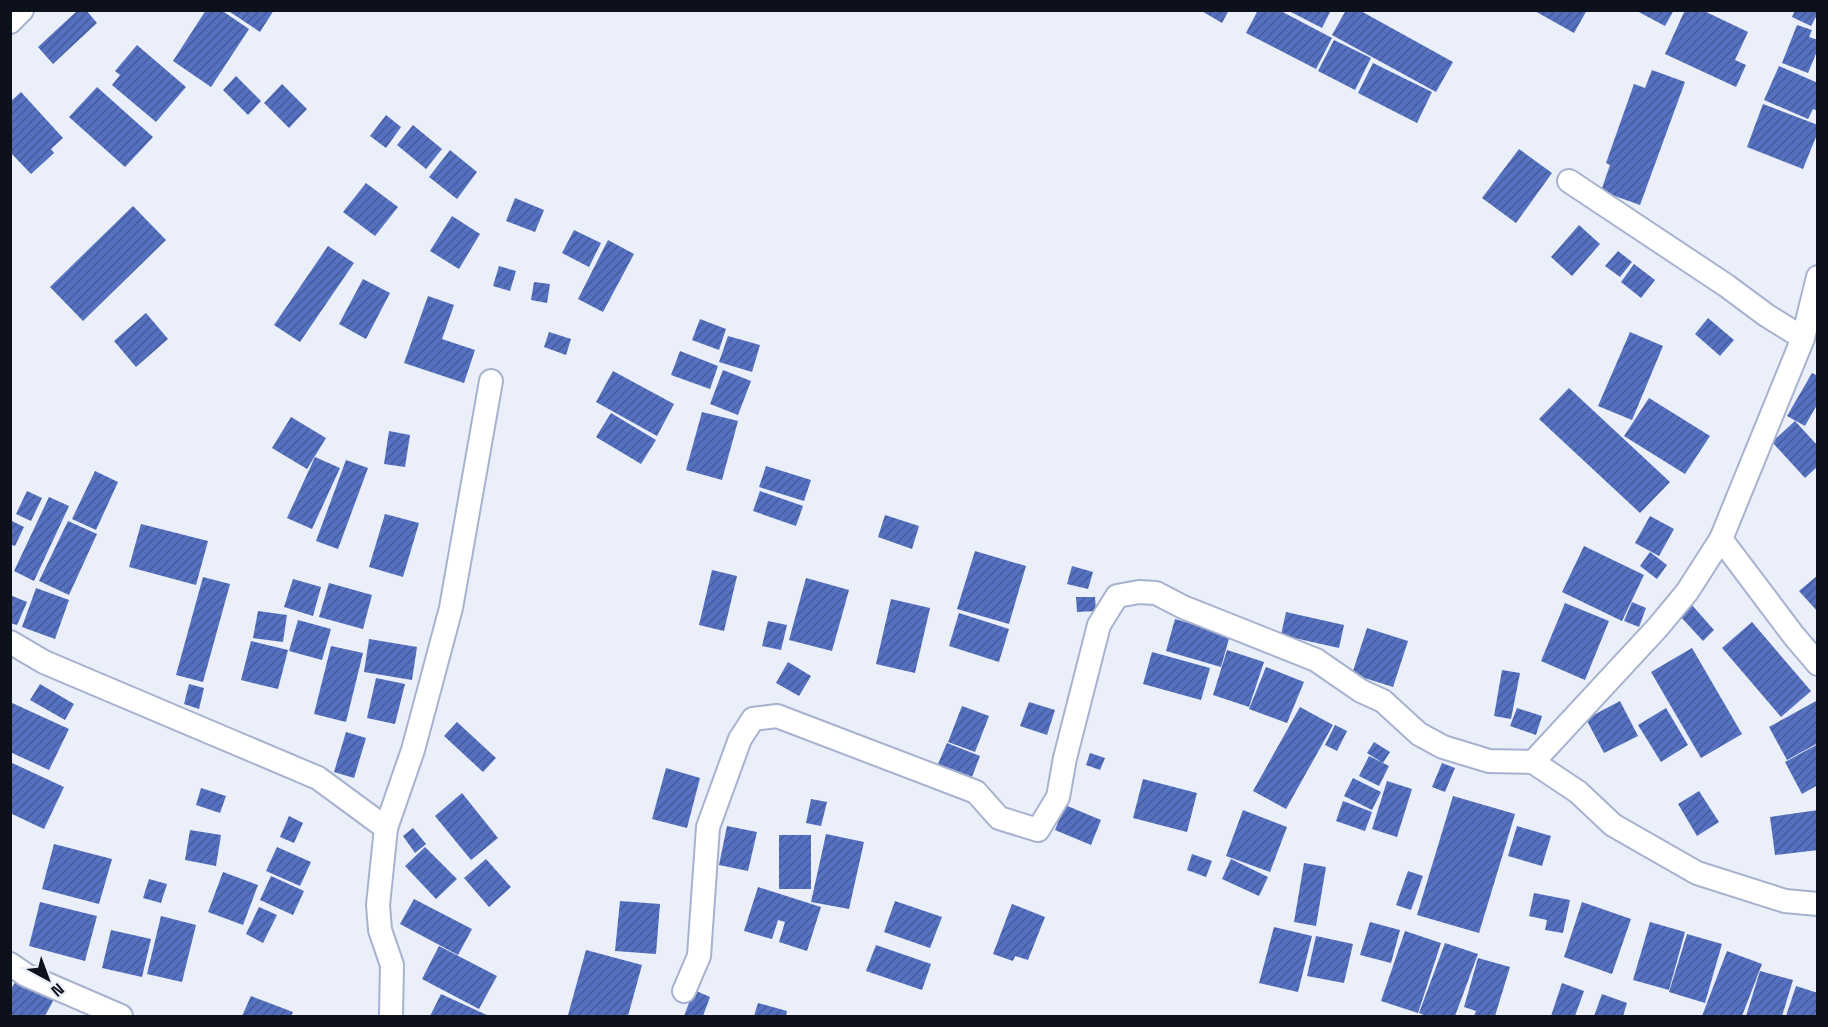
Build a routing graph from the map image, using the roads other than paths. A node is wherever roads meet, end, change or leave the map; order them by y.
1 (22, 10) edge
2 (10, 22) edge
3 (1569, 181) dead end
4 (1818, 277) edge
5 (1803, 338) junction
6 (491, 381) dead end
7 (1721, 539) junction
8 (10, 642) edge
9 (1818, 664) edge
10 (1533, 762) junction
11 (386, 828) junction
12 (1818, 904) edge
13 (10, 964) edge
14 (684, 991) dead end
15 (121, 1017) edge
16 (391, 1017) edge

1 - 2 street
3 - 5 street
4 - 5 street
5 - 7 street
6 - 11 street
7 - 9 street
7 - 10 street
8 - 11 street
10 - 12 street
10 - 14 street
11 - 16 street
13 - 15 street

